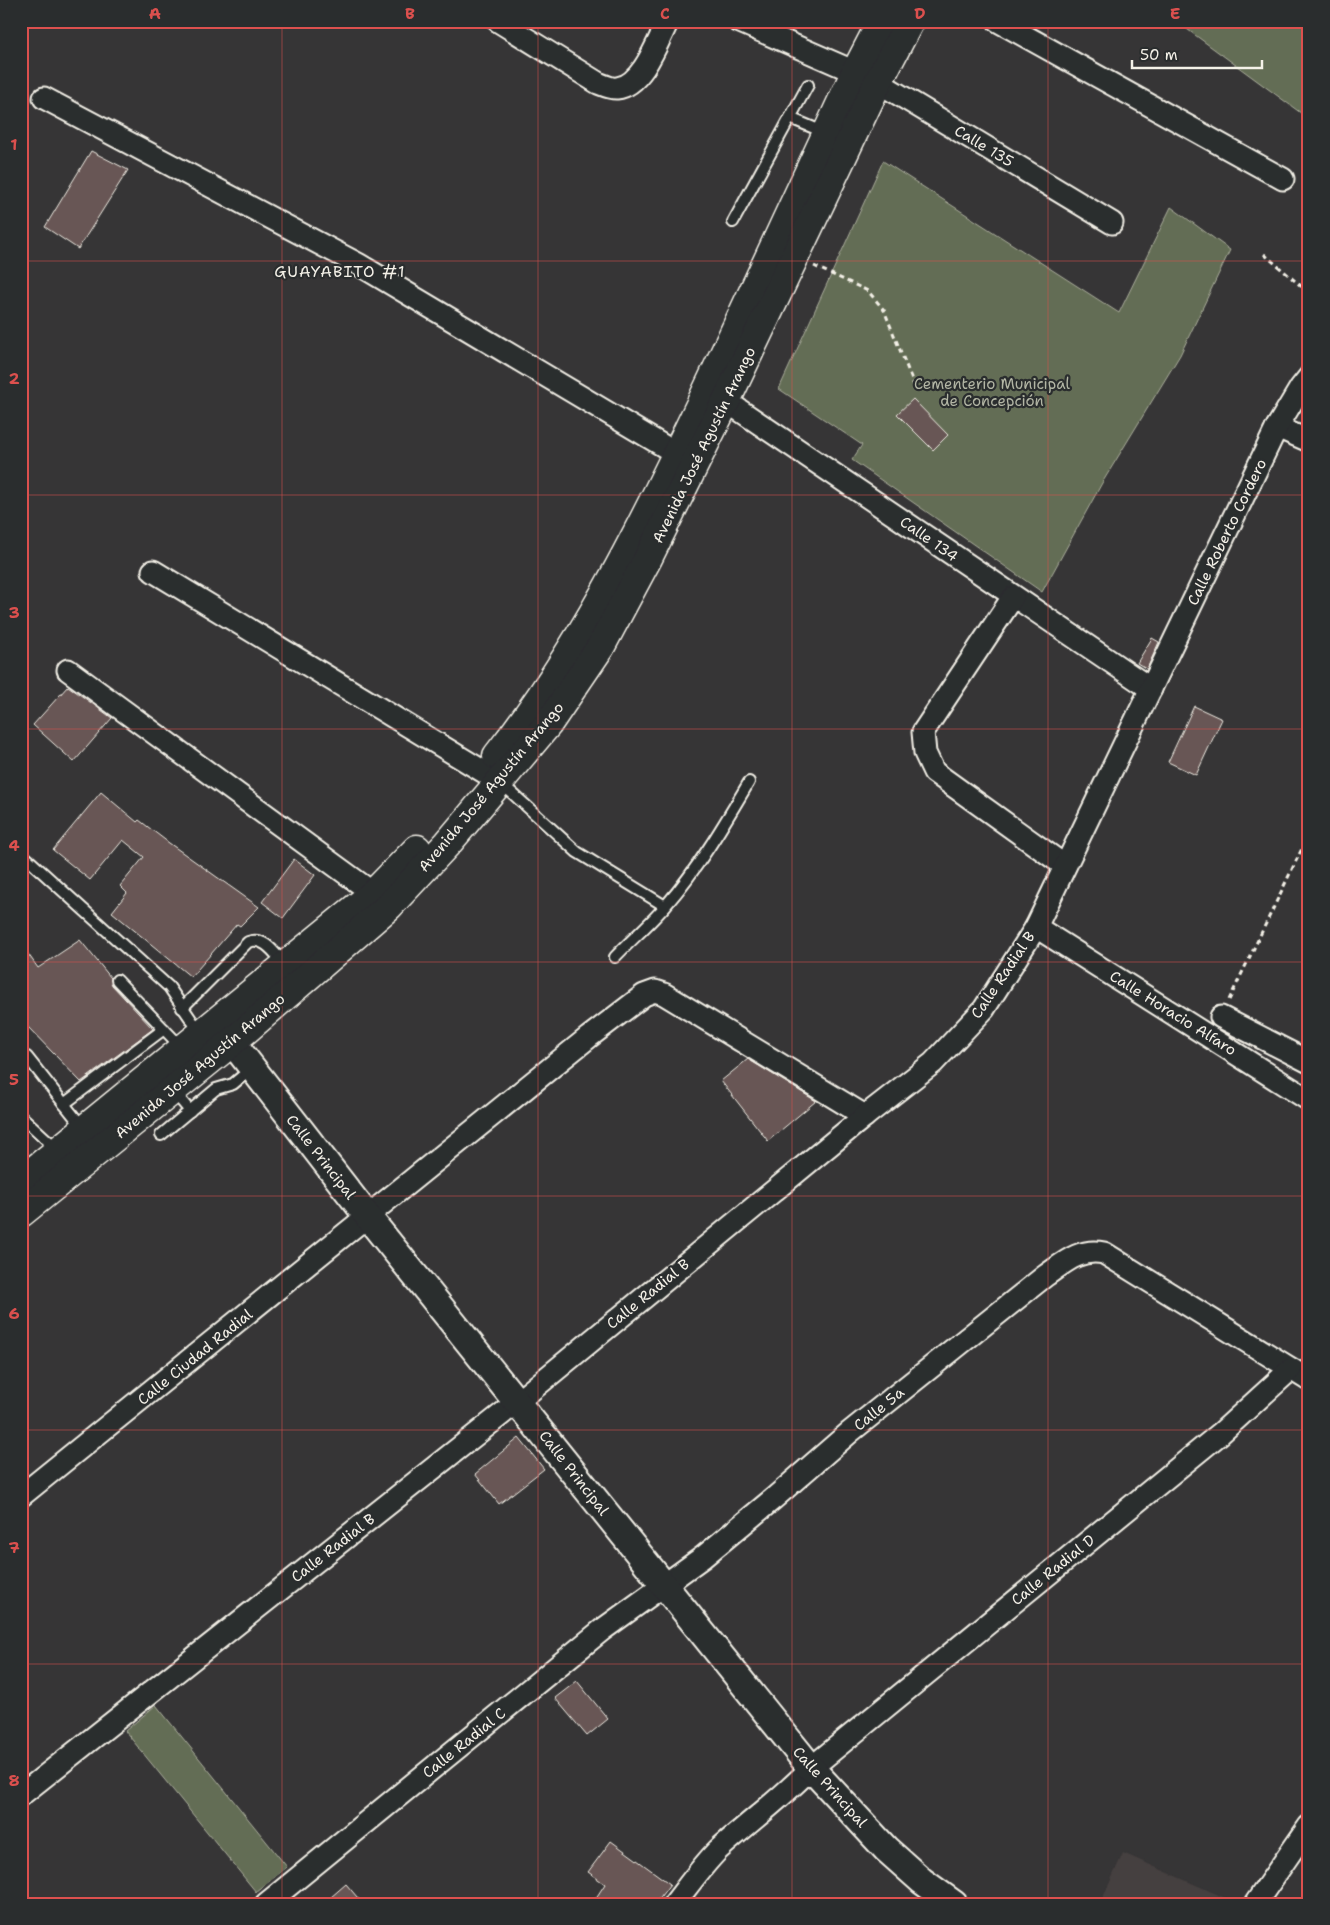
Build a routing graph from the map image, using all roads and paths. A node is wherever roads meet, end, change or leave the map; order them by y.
1 (498, 21) edge
2 (668, 21) edge
3 (738, 21) edge
4 (882, 21) edge
5 (910, 21) edge
6 (998, 21) edge
7 (867, 78) junction
8 (808, 85) dead end
9 (44, 98) dead end
10 (790, 118) junction
11 (838, 138) junction
12 (1282, 179) dead end
13 (733, 222) dead end
14 (1112, 223) dead end
15 (1264, 254) dead end
16 (795, 258) junction
17 (1309, 293) edge
18 (1309, 378) edge
19 (916, 390) dead end
20 (718, 394) junction
21 (1277, 427) junction
22 (1309, 441) edge
23 (677, 454) junction
24 (153, 571) dead end
25 (1013, 596) junction
26 (68, 670) dead end
27 (1152, 690) junction
28 (492, 777) junction
29 (749, 782) dead end
30 (1309, 834) edge
31 (21, 853) edge
32 (1066, 866) junction
33 (381, 899) junction
34 (665, 906) junction
35 (1036, 927) junction
36 (615, 957) dead end
37 (293, 974) junction
38 (117, 980) dead end
39 (182, 1008) junction
40 (1221, 1017) joint
41 (1240, 1027) junction
42 (164, 1029) junction
43 (202, 1048) junction
44 (1228, 1048) junction
45 (27, 1057) dead end
46 (1309, 1062) edge
47 (252, 1068) junction
48 (165, 1080) junction
49 (1309, 1100) edge
50 (64, 1104) junction
51 (190, 1111) junction
52 (21, 1116) edge
53 (865, 1116) junction
54 (161, 1136) dead end
55 (92, 1139) junction
56 (68, 1160) junction
57 (21, 1181) edge
58 (21, 1213) edge
59 (368, 1217) junction
60 (1300, 1374) edge
61 (517, 1402) junction
62 (21, 1496) edge
63 (663, 1585) junction
64 (811, 1768) junction
65 (21, 1795) edge
66 (1309, 1826) edge
67 (266, 1904) edge
68 (674, 1904) edge
69 (954, 1904) edge
70 (1255, 1904) edge

1 - 2 street
3 - 7 street, Calle 135
4 - 7 main road, Avenida José Agustín Arango
5 - 7 main road, Avenida José Agustín Arango
6 - 12 street
7 - 11 main road, Avenida José Agustín Arango
7 - 14 street, Calle 135
8 - 10 lane
9 - 23 street
10 - 11 lane
10 - 13 lane
11 - 16 main road, Avenida José Agustín Arango
11 - 20 main road, Avenida José Agustín Arango
15 - 17 path
16 - 19 path
16 - 20 main road, Avenida José Agustín Arango
18 - 21 street, Calle Roberto Cordero
20 - 23 main road, Avenida José Agustín Arango
20 - 25 street, Calle 134
20 - 28 main road, Avenida José Agustín Arango
21 - 22 street
21 - 27 street, Calle Roberto Cordero
23 - 28 main road, Avenida José Agustín Arango
24 - 28 street
25 - 27 street, Calle 134
25 - 32 street
26 - 33 street
27 - 32 street, Calle Radial B
28 - 33 main road, Avenida José Agustín Arango
28 - 34 lane
29 - 34 lane
30 - 40 path
31 - 39 lane
32 - 35 street, Calle Radial B
33 - 37 main road, Avenida José Agustín Arango
34 - 36 lane
35 - 44 street, Calle Horacio Alfaro
35 - 53 street, Calle Radial B
37 - 39 lane
37 - 43 main road, Avenida José Agustín Arango
38 - 42 lane
39 - 43 lane
40 - 41 street
41 - 44 street
41 - 46 street
42 - 43 lane
42 - 50 lane
43 - 47 street, Calle Principal
43 - 48 main road, Avenida José Agustín Arango
44 - 49 street, Calle Horacio Alfaro
45 - 50 lane
47 - 51 lane
47 - 59 street, Calle Principal
48 - 51 lane
48 - 55 main road, Avenida José Agustín Arango
50 - 55 lane
51 - 54 lane
52 - 56 lane
53 - 59 street, Calle Ciudad Radial
53 - 61 street, Calle Radial B
55 - 56 main road, Avenida José Agustín Arango
56 - 57 main road, Avenida José Agustín Arango
56 - 58 main road, Avenida José Agustín Arango
59 - 61 street, Calle Principal
59 - 62 street, Calle Ciudad Radial
60 - 63 street, Calle 5a
60 - 64 street, Calle Radial D
61 - 63 street, Calle Principal
61 - 65 street, Calle Radial B
63 - 64 street, Calle Principal
63 - 67 street, Calle Radial C
64 - 68 street, Calle Radial D
64 - 69 street, Calle Principal
66 - 70 street

